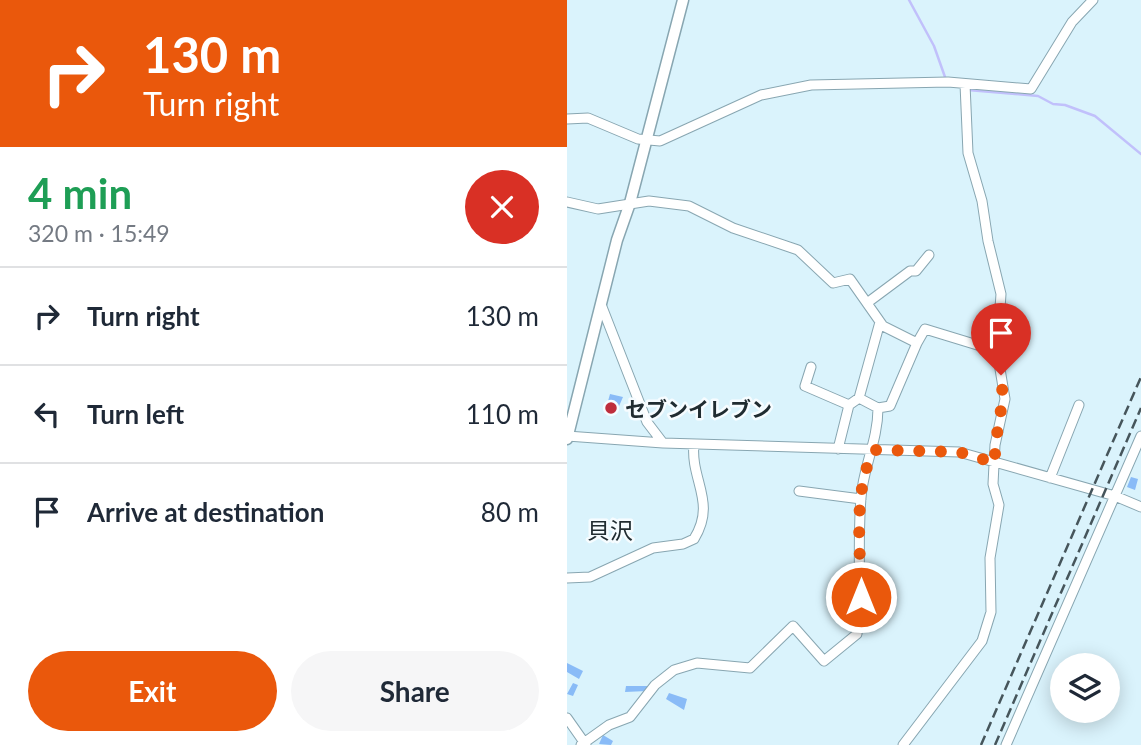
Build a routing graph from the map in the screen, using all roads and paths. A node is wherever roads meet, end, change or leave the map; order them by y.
1 (683, 0) edge
2 (1093, 0) edge
3 (965, 83) junction
4 (567, 119) edge
5 (646, 141) junction
6 (567, 202) edge
7 (630, 203) junction
8 (929, 255) dead end
9 (867, 303) junction
10 (602, 307) junction
11 (880, 322) junction
12 (918, 343) junction
13 (997, 351) junction
14 (811, 367) dead end
15 (859, 398) junction
16 (849, 405) junction
17 (1079, 405) dead end
18 (878, 408) junction
19 (1141, 436) edge
20 (567, 437) edge
21 (663, 443) junction
22 (694, 444) junction
23 (838, 449) junction
24 (874, 450) junction
25 (995, 463) junction
26 (1050, 478) junction
27 (799, 491) dead end
28 (1115, 496) junction
29 (860, 499) junction
30 (1141, 507) edge
31 (567, 578) edge
32 (567, 718) edge
33 (584, 744) edge
34 (903, 745) edge
35 (1006, 745) edge

1 - 5 street
2 - 3 street
3 - 5 street
3 - 13 street
4 - 5 street
5 - 7 street
6 - 7 street
7 - 9 street
7 - 10 street
8 - 9 street
9 - 11 street
10 - 20 street
10 - 21 street
11 - 12 street
11 - 15 street
12 - 13 street
12 - 18 street
13 - 25 street
14 - 16 street
15 - 16 street
15 - 18 street
16 - 23 street
17 - 26 street
18 - 24 street
19 - 28 street
20 - 21 street
21 - 22 street
22 - 23 street
22 - 31 street
23 - 24 street
24 - 25 street
24 - 29 street
25 - 26 street
25 - 34 street
26 - 28 street
27 - 29 street
28 - 30 street
28 - 35 street
29 - 33 street
32 - 33 street

